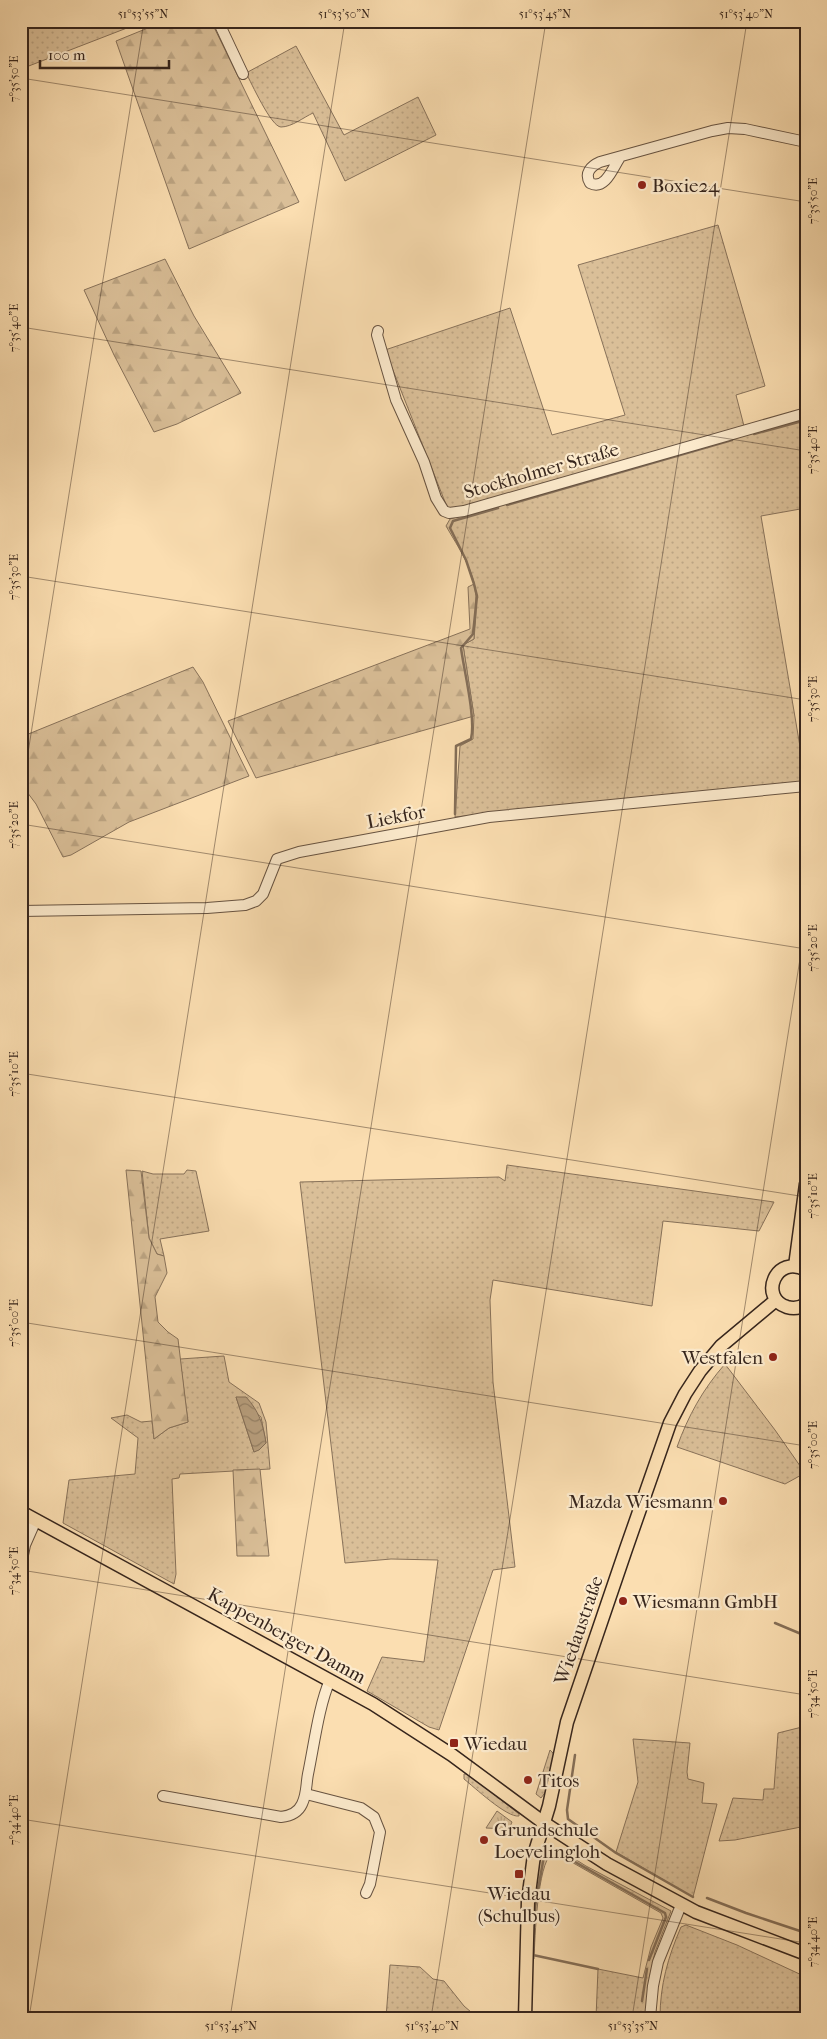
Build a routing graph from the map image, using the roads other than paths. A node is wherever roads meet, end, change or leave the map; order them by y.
1 (218, 21) edge
2 (243, 74) dead end
3 (806, 142) edge
4 (620, 158) dead end
5 (378, 331) dead end
6 (806, 413) edge
7 (806, 786) edge
8 (21, 911) edge
9 (806, 1184) edge
10 (800, 1268) edge
11 (776, 1300) junction
12 (806, 1304) edge
13 (21, 1512) edge
14 (36, 1520) junction
15 (21, 1565) edge
16 (330, 1680) junction
17 (306, 1794) junction
18 (163, 1796) dead end
19 (544, 1823) junction
20 (366, 1893) dead end
21 (681, 1905) junction
22 (806, 1954) edge
23 (525, 2018) edge
24 (650, 2018) edge

1 - 2 street
3 - 4 street
5 - 6 street, Stockholmer Straße
7 - 8 street, Liekfor
9 - 10 main road
10 - 11 main road
11 - 12 main road
11 - 19 main road, Wiedaustraße
13 - 14 main road, Kappenberger Damm
14 - 15 street
14 - 16 main road, Kappenberger Damm
16 - 17 street
16 - 19 main road, Kappenberger Damm
17 - 18 street
17 - 20 street
19 - 21 main road
19 - 23 main road, Wiedaustraße
21 - 22 main road
21 - 24 street

